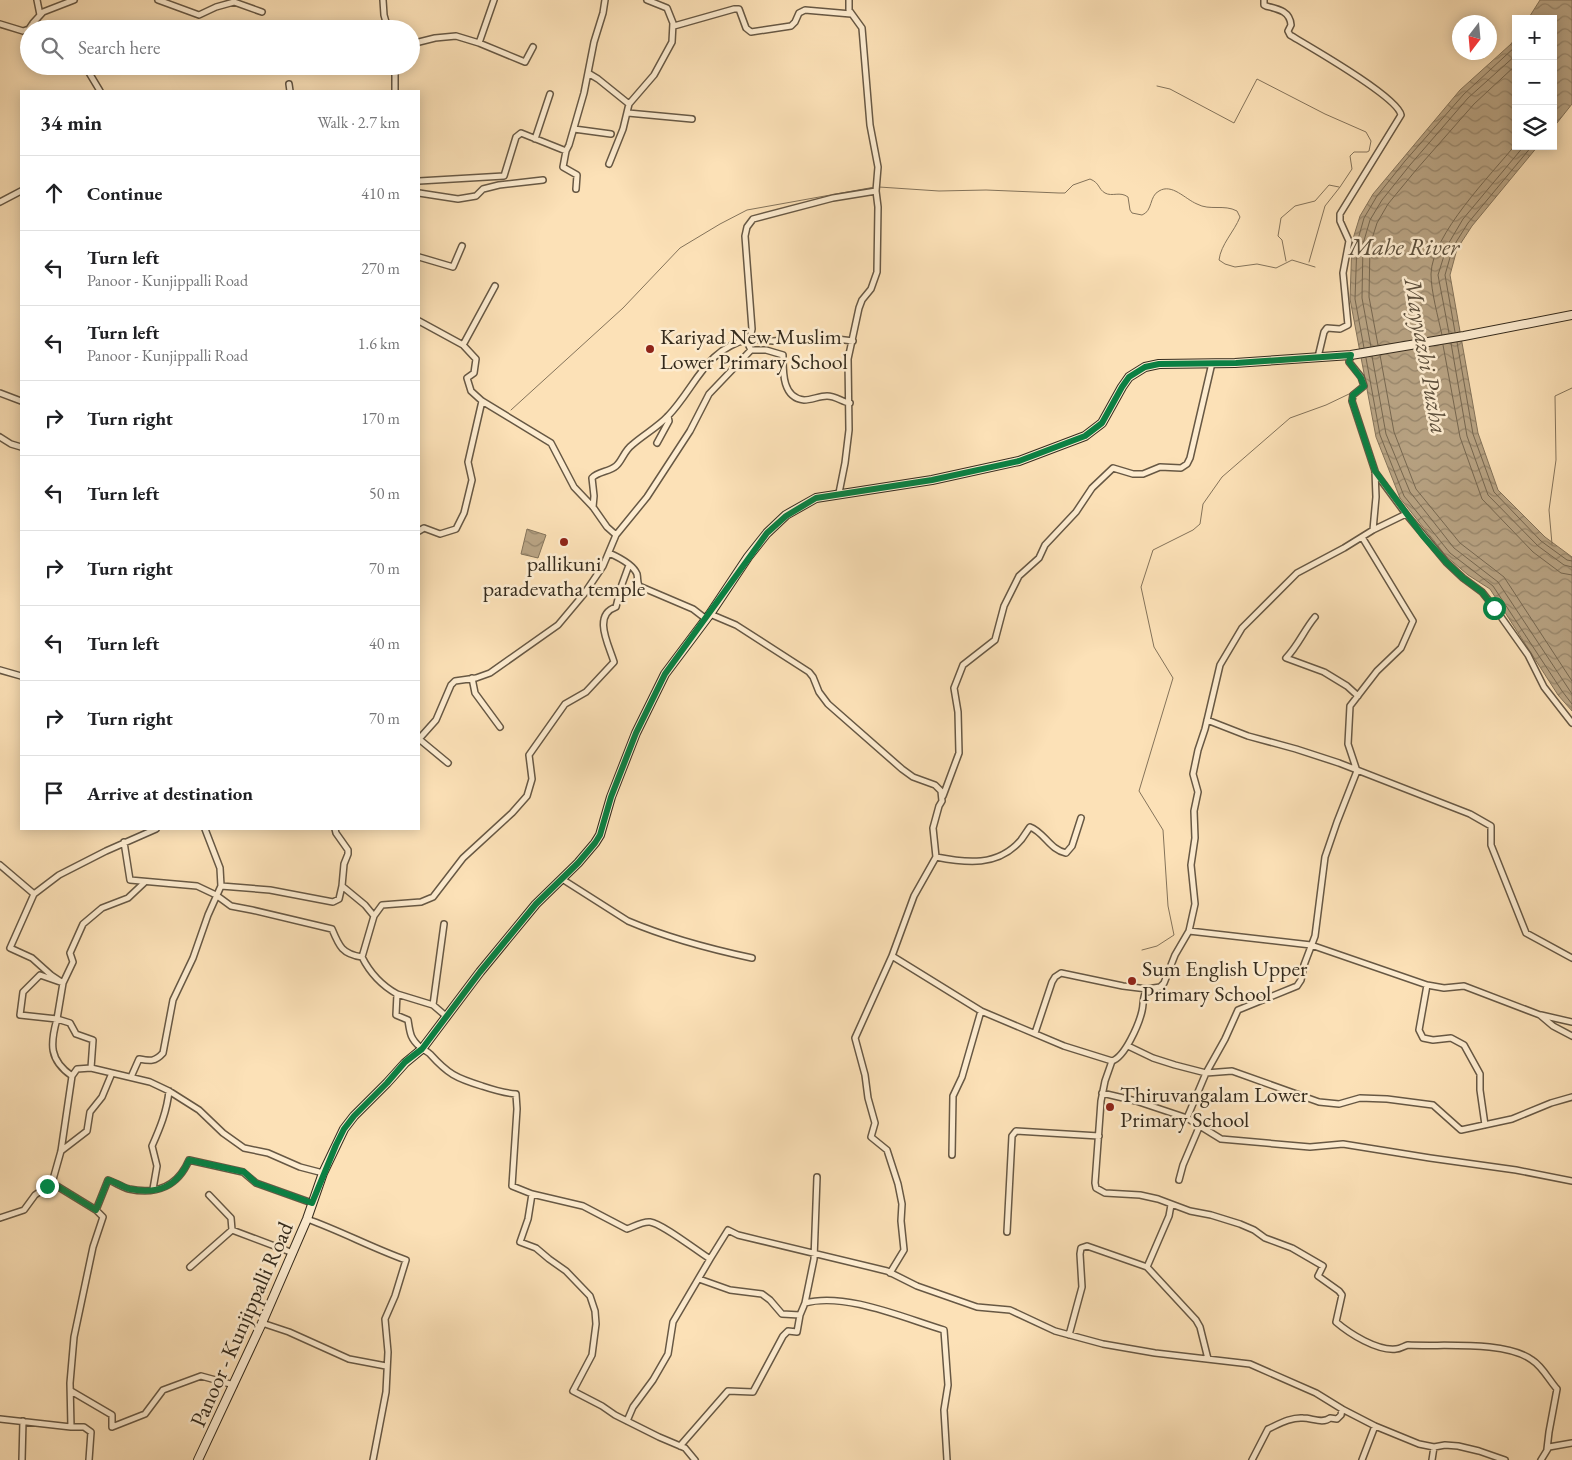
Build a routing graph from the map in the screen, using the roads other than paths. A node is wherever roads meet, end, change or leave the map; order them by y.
1 (37, 0) edge
2 (74, 0) edge
3 (158, 0) edge
4 (383, 0) edge
5 (494, 0) edge
6 (605, 0) edge
7 (647, 0) edge
8 (849, 0) edge
9 (1264, 0) edge
10 (262, 12) dead end
11 (851, 14) junction
12 (40, 15) junction
13 (36, 20) edge
14 (385, 20) edge
15 (0, 24) edge
16 (674, 26) junction
17 (20, 30) edge
18 (420, 42) edge
19 (479, 43) junction
20 (533, 47) dead end
21 (588, 73) junction
22 (90, 75) edge
23 (395, 75) edge
24 (289, 84) dead end
25 (99, 90) edge
26 (290, 90) edge
27 (395, 90) edge
28 (550, 94) dead end
29 (629, 104) junction
30 (628, 112) junction
31 (692, 119) dead end
32 (574, 129) junction
33 (611, 134) dead end
34 (535, 140) junction
35 (566, 151) junction
36 (609, 164) dead end
37 (543, 180) dead end
38 (420, 181) edge
39 (576, 189) dead end
40 (876, 190) junction
41 (20, 192) edge
42 (420, 193) edge
43 (0, 202) edge
44 (462, 246) dead end
45 (420, 257) edge
46 (495, 286) dead end
47 (1572, 316) edge
48 (420, 321) edge
49 (748, 339) junction
50 (853, 341) junction
51 (463, 345) junction
52 (750, 350) junction
53 (1351, 355) junction
54 (1318, 358) junction
55 (1212, 363) junction
56 (0, 393) edge
57 (20, 401) edge
58 (482, 401) junction
59 (850, 402) junction
60 (668, 416) junction
61 (0, 438) edge
62 (657, 443) dead end
63 (20, 447) edge
64 (1375, 471) junction
65 (839, 493) junction
66 (593, 507) junction
67 (1406, 514) junction
68 (420, 530) edge
69 (1373, 530) junction
70 (616, 535) junction
71 (1362, 537) junction
72 (609, 553) junction
73 (629, 565) junction
74 (708, 616) junction
75 (1316, 618) dead end
76 (0, 670) edge
77 (20, 676) edge
78 (472, 678) junction
79 (1358, 696) junction
80 (1207, 720) junction
81 (1572, 722) edge
82 (500, 727) dead end
83 (420, 738) edge
84 (420, 740) edge
85 (448, 763) dead end
86 (1357, 771) junction
87 (943, 796) junction
88 (1080, 818) dead end
89 (154, 830) edge
90 (205, 830) edge
91 (335, 830) edge
92 (124, 842) junction
93 (936, 857) junction
94 (0, 865) edge
95 (562, 878) junction
96 (145, 882) junction
97 (221, 886) junction
98 (342, 886) junction
99 (34, 894) junction
100 (216, 895) junction
101 (374, 916) junction
102 (444, 924) dead end
103 (1189, 931) junction
104 (1311, 945) junction
105 (362, 956) junction
106 (892, 956) junction
107 (752, 958) dead end
108 (1572, 958) edge
109 (63, 983) junction
110 (1427, 985) junction
111 (1147, 989) junction
112 (397, 994) junction
113 (434, 1005) junction
114 (982, 1011) junction
115 (1540, 1015) junction
116 (447, 1017) junction
117 (57, 1019) junction
118 (1572, 1022) edge
119 (1035, 1032) junction
120 (1572, 1036) edge
121 (1128, 1046) junction
122 (422, 1049) junction
123 (1112, 1061) junction
124 (91, 1068) junction
125 (1206, 1073) junction
126 (112, 1074) junction
127 (72, 1076) junction
128 (131, 1077) junction
129 (169, 1091) junction
130 (1102, 1092) junction
131 (1572, 1097) edge
132 (1187, 1118) junction
133 (1200, 1125) junction
134 (1485, 1125) junction
135 (1099, 1136) junction
136 (61, 1151) junction
137 (952, 1155) dead end
138 (324, 1173) junction
139 (817, 1177) dead end
140 (1179, 1180) dead end
141 (1572, 1181) edge
142 (52, 1183) junction
143 (153, 1189) junction
144 (532, 1194) junction
145 (209, 1195) dead end
146 (312, 1203) junction
147 (1171, 1205) junction
148 (96, 1210) junction
149 (0, 1218) edge
150 (307, 1219) junction
151 (232, 1230) junction
152 (1007, 1232) dead end
153 (293, 1253) junction
154 (813, 1253) junction
155 (710, 1259) junction
156 (190, 1267) dead end
157 (1147, 1267) junction
158 (890, 1272) junction
159 (699, 1279) junction
160 (805, 1303) junction
161 (800, 1315) junction
162 (262, 1323) junction
163 (1069, 1335) junction
164 (1208, 1359) junction
165 (386, 1366) junction
166 (234, 1385) junction
167 (71, 1391) junction
168 (1342, 1409) junction
169 (0, 1419) edge
170 (23, 1420) junction
171 (626, 1421) junction
172 (1375, 1426) junction
173 (71, 1427) junction
174 (1572, 1443) edge
175 (680, 1446) junction
176 (1434, 1447) junction
177 (1548, 1449) junction
178 (22, 1460) edge
179 (88, 1460) edge
180 (198, 1460) edge
181 (373, 1460) edge
182 (695, 1460) edge
183 (947, 1460) edge
184 (1252, 1460) edge
185 (1362, 1460) edge
186 (1432, 1460) edge
187 (1504, 1460) edge
188 (1541, 1460) edge

1 - 12 street
2 - 12 street
3 - 10 street
4 - 14 street
5 - 19 street
6 - 21 street
7 - 16 street
8 - 11 street
9 - 54 street
11 - 16 street
11 - 40 street
12 - 13 street
15 - 17 street
16 - 29 street
18 - 19 street
19 - 20 street
21 - 29 street
21 - 32 street
22 - 25 street
23 - 27 street
24 - 26 street
28 - 34 street
29 - 30 street
30 - 31 street
30 - 36 street
32 - 33 street
32 - 35 street
34 - 35 street
34 - 38 street
35 - 39 street
37 - 42 street
40 - 49 street
40 - 50 street
41 - 43 street
44 - 45 street
46 - 51 street
47 - 53 main road, Panoor - Kunjippalli Road
48 - 51 street
49 - 50 street
49 - 52 street
49 - 60 street
50 - 59 street
51 - 58 street
52 - 59 street
52 - 70 street
53 - 54 main road, Panoor - Kunjippalli Road
53 - 64 street
54 - 55 main road, Panoor - Kunjippalli Road
55 - 65 main road, Panoor - Kunjippalli Road
55 - 87 street
56 - 57 street
58 - 66 street
58 - 68 street
59 - 65 street
60 - 62 street
60 - 66 street
61 - 63 street
64 - 67 street
64 - 69 street
65 - 74 main road, Panoor - Kunjippalli Road
66 - 70 street
67 - 69 street
67 - 81 street
69 - 71 street
70 - 72 street
71 - 79 street
71 - 80 street
72 - 73 street
72 - 78 street
73 - 74 street
73 - 101 street
74 - 87 street
74 - 95 main road, Panoor - Kunjippalli Road
75 - 79 street
76 - 77 street
78 - 82 street
78 - 83 street
79 - 86 street
80 - 86 street
80 - 103 street
84 - 85 street
86 - 104 street
86 - 108 street
87 - 93 street
88 - 93 street
89 - 92 street
90 - 97 street
91 - 98 street
92 - 96 street
92 - 99 street
93 - 106 street
94 - 99 street
95 - 107 street
95 - 116 main road, Panoor - Kunjippalli Road
96 - 100 street
96 - 109 street
97 - 98 street
97 - 100 street
98 - 101 street
99 - 109 street
100 - 105 street
100 - 128 street
101 - 105 street
102 - 113 street
103 - 104 street
103 - 111 street
104 - 110 street
104 - 125 street
105 - 112 street
106 - 114 street
106 - 158 street
109 - 117 street
109 - 117 street
110 - 115 street
110 - 134 street
111 - 119 street
111 - 121 street
112 - 113 street
112 - 122 street
113 - 116 street
114 - 119 street
114 - 137 street
115 - 118 street
115 - 120 street
116 - 122 main road, Panoor - Kunjippalli Road
117 - 124 street
117 - 127 street
119 - 123 street
121 - 123 street
121 - 125 street
122 - 138 main road, Panoor - Kunjippalli Road
122 - 144 street
123 - 130 street
124 - 126 street
124 - 127 street
125 - 132 street
125 - 134 street
126 - 128 street
126 - 136 street
127 - 136 street
128 - 129 street
129 - 138 street
129 - 143 street
130 - 132 street
130 - 135 street
131 - 134 street
132 - 133 street
133 - 140 street
133 - 141 street
135 - 147 street
135 - 152 street
136 - 142 street
138 - 146 main road, Panoor - Kunjippalli Road
139 - 154 street
142 - 148 street
142 - 149 street
143 - 146 street
143 - 148 street
144 - 155 street
144 - 171 street
145 - 151 street
146 - 150 main road, Panoor - Kunjippalli Road
147 - 157 street
147 - 177 street
148 - 167 street
150 - 153 main road, Panoor - Kunjippalli Road
150 - 165 street
151 - 153 street
151 - 156 street
153 - 162 main road, Panoor - Kunjippalli Road
154 - 155 street
154 - 158 street
154 - 160 street
155 - 159 street
157 - 163 street
157 - 164 street
158 - 163 street
159 - 161 street
159 - 171 street
160 - 161 street
160 - 183 street
161 - 175 street
162 - 165 street
162 - 166 main road, Panoor - Kunjippalli Road
163 - 164 street
164 - 168 street
165 - 181 street
166 - 167 street
166 - 180 main road, Panoor - Kunjippalli Road
167 - 173 street
168 - 172 street
168 - 184 street
169 - 170 street
170 - 173 street
170 - 178 street
171 - 175 street
172 - 176 street
172 - 185 street
173 - 179 street
174 - 177 street
175 - 182 street
176 - 186 street
176 - 187 street
177 - 188 street

